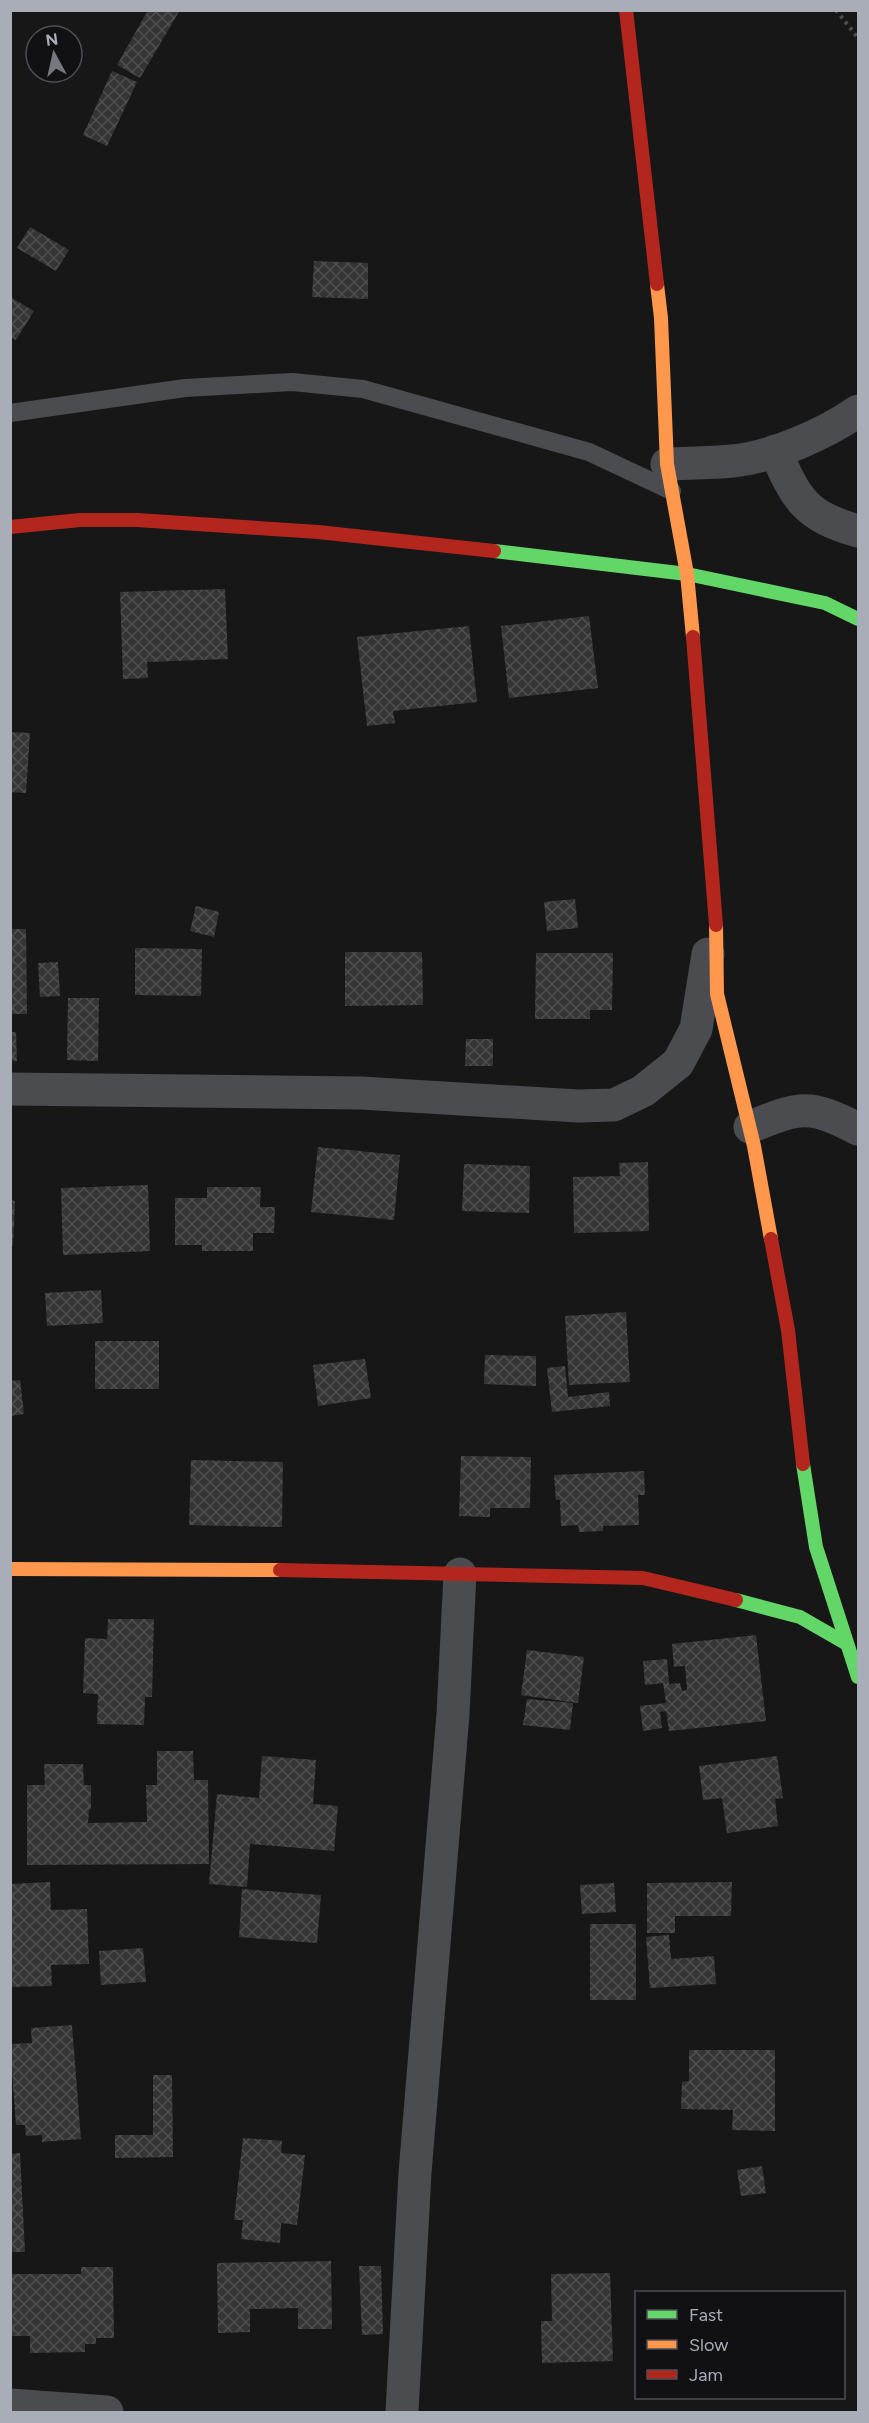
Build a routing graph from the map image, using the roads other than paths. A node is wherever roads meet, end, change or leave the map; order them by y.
1 (626, 10) edge
2 (858, 411) edge
3 (10, 413) edge
4 (776, 451) junction
5 (669, 478) junction
6 (10, 527) edge
7 (858, 531) edge
8 (687, 574) junction
9 (858, 619) edge
10 (716, 905) junction
11 (10, 1089) edge
12 (750, 1127) junction
13 (858, 1129) edge
14 (10, 1569) edge
15 (460, 1574) junction
16 (847, 1644) junction
17 (858, 1677) edge
18 (10, 2405) edge
19 (107, 2412) edge
20 (402, 2412) edge

1 - 5 street
2 - 4 street
3 - 5 lane
4 - 5 street
4 - 7 street
5 - 8 street
6 - 8 street
8 - 9 street
8 - 10 street
10 - 11 street
10 - 12 street
12 - 13 street
12 - 16 street
14 - 15 street
15 - 16 street
15 - 20 street
16 - 17 street
18 - 19 street

